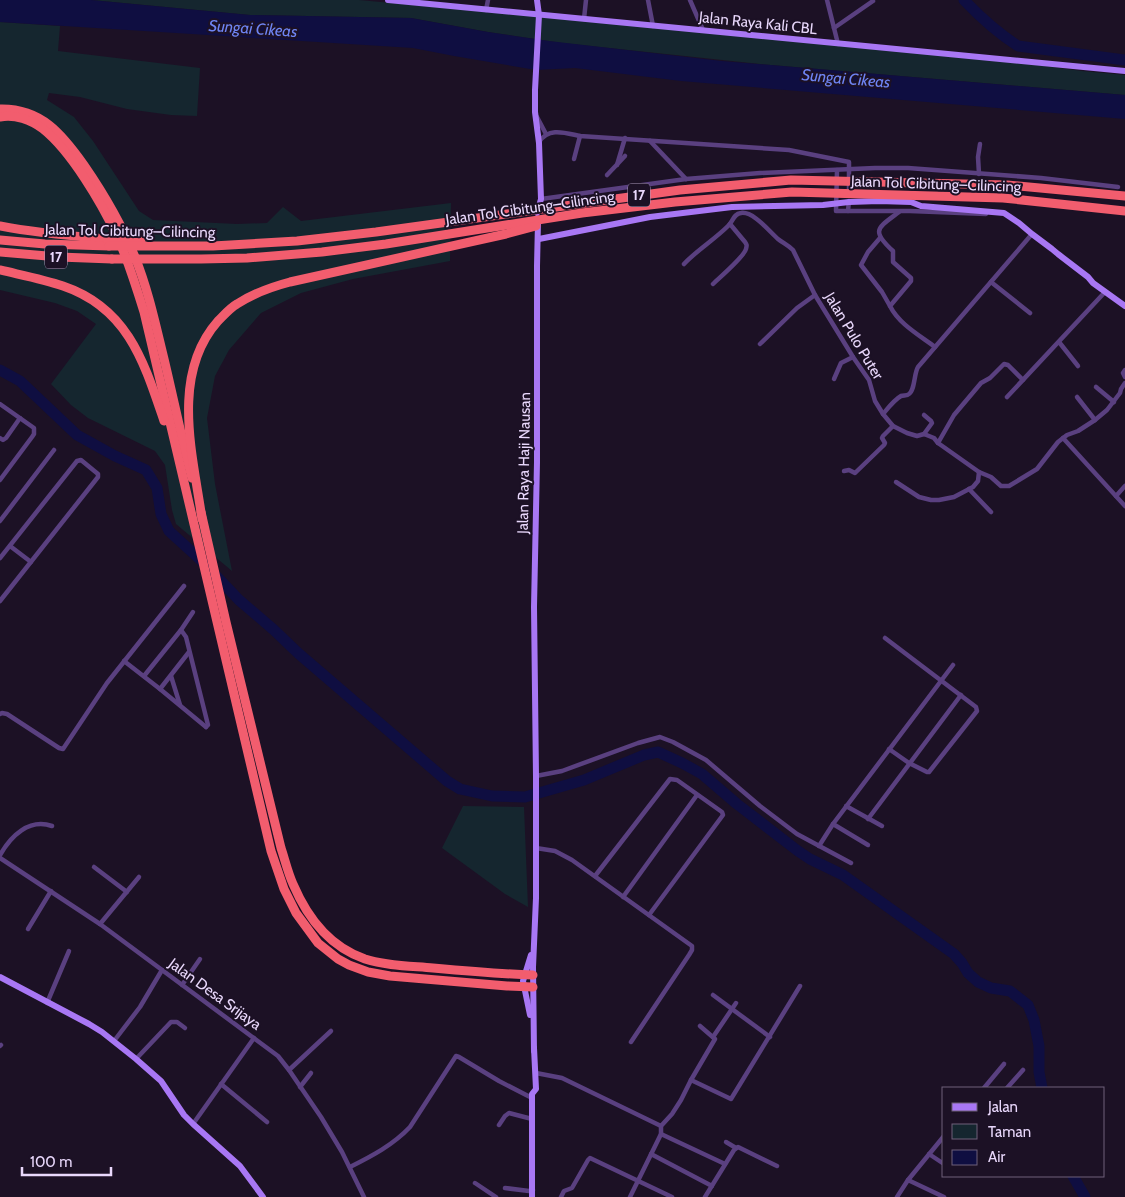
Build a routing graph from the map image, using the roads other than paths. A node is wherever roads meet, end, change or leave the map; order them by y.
1 (388, 0) edge
2 (488, 0) edge
3 (537, 0) edge
4 (586, 0) edge
5 (648, 0) edge
6 (690, 0) edge
7 (827, 0) edge
8 (873, 1) edge
9 (486, 10) junction
10 (539, 18) junction
11 (584, 19) junction
12 (652, 26) junction
13 (834, 28) junction
14 (703, 30) junction
15 (838, 44) junction
16 (1125, 71) edge
17 (0, 109) edge
18 (535, 112) junction
19 (0, 117) edge
20 (546, 134) junction
21 (580, 136) junction
22 (624, 138) junction
23 (650, 141) junction
24 (538, 143) junction
25 (980, 144) dead end
26 (625, 156) dead end
27 (574, 159) dead end
28 (617, 165) junction
29 (850, 169) junction
30 (837, 170) junction
31 (979, 174) junction
32 (607, 175) dead end
33 (686, 179) junction
34 (1118, 187) dead end
35 (1125, 196) edge
36 (540, 199) junction
37 (849, 202) junction
38 (836, 205) junction
39 (732, 207) junction
40 (848, 211) junction
41 (899, 211) junction
42 (1125, 211) edge
43 (582, 213) junction
44 (1004, 213) junction
45 (736, 215) junction
46 (730, 224) junction
47 (0, 226) edge
48 (1032, 234) junction
49 (880, 238) junction
50 (539, 239) junction
51 (0, 240) edge
52 (263, 244) junction
53 (0, 252) edge
54 (684, 264) dead end
55 (0, 270) edge
56 (991, 282) junction
57 (713, 284) dead end
58 (1105, 292) junction
59 (815, 295) junction
60 (890, 306) junction
61 (1125, 306) edge
62 (1030, 313) dead end
63 (1059, 342) junction
64 (760, 344) dead end
65 (934, 347) junction
66 (853, 357) junction
67 (1078, 366) dead end
68 (1125, 370) edge
69 (1125, 377) edge
70 (834, 378) dead end
71 (1023, 380) junction
72 (1125, 383) edge
73 (1096, 387) dead end
74 (1120, 394) junction
75 (1007, 397) dead end
76 (1077, 397) dead end
77 (1125, 397) edge
78 (1114, 402) junction
79 (0, 404) edge
80 (883, 414) junction
81 (924, 416) dead end
82 (20, 418) junction
83 (1095, 420) junction
84 (893, 426) junction
85 (924, 434) junction
86 (0, 438) edge
87 (1063, 438) junction
88 (938, 443) junction
89 (54, 450) dead end
90 (180, 471) junction
91 (844, 471) dead end
92 (979, 472) junction
93 (0, 480) edge
94 (896, 482) dead end
95 (1125, 486) edge
96 (969, 489) junction
97 (1116, 496) junction
98 (1125, 506) edge
99 (991, 512) dead end
100 (202, 519) junction
101 (0, 521) edge
102 (10, 546) junction
103 (0, 558) edge
104 (31, 562) junction
105 (184, 586) dead end
106 (0, 602) edge
107 (193, 612) dead end
108 (181, 630) junction
109 (885, 638) dead end
110 (189, 652) junction
111 (124, 661) junction
112 (953, 665) dead end
113 (144, 676) junction
114 (171, 676) junction
115 (941, 680) junction
116 (160, 689) junction
117 (960, 695) junction
118 (180, 706) junction
119 (0, 714) edge
120 (889, 749) junction
121 (909, 763) junction
122 (536, 778) junction
123 (697, 795) junction
124 (846, 806) junction
125 (868, 818) junction
126 (833, 824) junction
127 (52, 826) dead end
128 (882, 826) dead end
129 (868, 845) dead end
130 (819, 846) junction
131 (536, 848) junction
132 (0, 856) edge
133 (851, 863) dead end
134 (94, 867) dead end
135 (595, 876) junction
136 (139, 877) dead end
137 (50, 891) junction
138 (127, 892) junction
139 (623, 897) junction
140 (649, 915) junction
141 (100, 924) junction
142 (28, 929) dead end
143 (69, 951) dead end
144 (200, 959) dead end
145 (162, 970) junction
146 (528, 975) junction
147 (0, 977) edge
148 (182, 986) junction
149 (523, 986) junction
150 (800, 986) dead end
151 (533, 987) junction
152 (713, 995) dead end
153 (47, 1002) junction
154 (736, 1003) dead end
155 (732, 1009) junction
156 (700, 1026) dead end
157 (185, 1028) dead end
158 (331, 1031) dead end
159 (713, 1037) junction
160 (770, 1037) junction
161 (254, 1038) junction
162 (114, 1041) junction
163 (631, 1042) dead end
164 (534, 1051) junction
165 (136, 1059) junction
166 (1004, 1064) dead end
167 (289, 1070) junction
168 (1023, 1070) dead end
169 (311, 1073) dead end
170 (537, 1073) junction
171 (691, 1080) junction
172 (221, 1084) junction
173 (300, 1087) junction
174 (985, 1087) edge
175 (1009, 1087) edge
176 (532, 1098) junction
177 (532, 1119) junction
178 (267, 1122) dead end
179 (192, 1124) junction
180 (499, 1125) dead end
181 (661, 1126) junction
182 (661, 1134) junction
183 (942, 1139) edge
184 (726, 1142) dead end
185 (736, 1148) junction
186 (651, 1154) junction
187 (930, 1154) junction
188 (942, 1163) edge
189 (725, 1164) junction
190 (777, 1166) dead end
191 (350, 1167) junction
192 (908, 1180) junction
193 (638, 1181) junction
194 (475, 1183) dead end
195 (712, 1186) junction
196 (505, 1188) dead end
197 (532, 1194) edge
198 (264, 1197) edge
199 (364, 1197) edge
200 (496, 1197) edge
201 (561, 1197) edge
202 (630, 1197) edge
203 (672, 1197) edge
204 (705, 1197) edge
205 (897, 1197) edge
206 (944, 1197) edge

1 - 9 main road, Jalan Raya Kali CBL
2 - 9 street
3 - 10 main road, Jalan Raya Haji Nausan
4 - 11 street
5 - 12 street
6 - 14 street
7 - 13 street
8 - 13 street
9 - 10 main road, Jalan Raya Kali CBL
10 - 11 main road, Jalan Raya Kali CBL
10 - 18 main road, Jalan Raya Haji Nausan
11 - 12 main road, Jalan Raya Kali CBL
12 - 14 main road, Jalan Raya Kali CBL
13 - 15 street
14 - 15 main road, Jalan Raya Kali CBL
15 - 16 main road, Jalan Raya Kali CBL
17 - 100 highway, bridge
18 - 20 street
18 - 24 main road, Jalan Raya Haji Nausan
19 - 90 highway, bridge
20 - 21 street
20 - 24 street
21 - 22 street
21 - 27 street
22 - 23 street
22 - 28 street
23 - 29 street
23 - 33 street
24 - 36 main road, Jalan Raya Haji Nausan
25 - 31 street
26 - 28 street
28 - 32 street
29 - 30 street
29 - 31 street
29 - 37 street
30 - 33 street
30 - 38 street
31 - 34 street
33 - 36 street
35 - 52 highway, Jalan Tol Cibitung–Cilincing / 17, bridge
36 - 50 main road, Jalan Raya Haji Nausan
37 - 38 main road
37 - 40 street
37 - 44 main road
38 - 39 main road
38 - 40 street
39 - 45 street
39 - 50 main road
40 - 41 street
41 - 44 street
41 - 49 street
42 - 43 highway, Jalan Tol Cibitung–Cilincing / 17, bridge
43 - 53 highway, Jalan Tol Cibitung–Cilincing / 17, bridge
43 - 100 highway, bridge
44 - 48 main road
45 - 46 street
45 - 59 street, Jalan Pulo Puter
46 - 54 street
46 - 57 street
47 - 52 highway, bridge
48 - 56 street
48 - 58 main road
49 - 60 street
49 - 60 street
50 - 122 main road, Jalan Raya Haji Nausan
51 - 52 highway, Jalan Tol Cibitung–Cilincing / 17, bridge
55 - 90 highway
56 - 62 street
56 - 65 street
58 - 61 main road
58 - 63 street
59 - 64 street
59 - 66 street, Jalan Pulo Puter
60 - 65 street
63 - 67 street
63 - 71 street
65 - 80 street
66 - 70 street
66 - 80 street, Jalan Pulo Puter
68 - 69 street
71 - 75 street
71 - 88 street
72 - 74 street
73 - 78 street
74 - 77 street
74 - 78 street
76 - 83 street
78 - 83 street
79 - 82 street
80 - 84 street, Jalan Pulo Puter
81 - 85 street
82 - 86 street
82 - 93 street
83 - 87 street
84 - 85 street, Jalan Pulo Puter
84 - 91 street
85 - 88 street, Jalan Pulo Puter
87 - 92 street, Jalan Pulo Puter
87 - 97 street
88 - 92 street, Jalan Pulo Puter
89 - 101 street
90 - 149 highway
92 - 96 street
94 - 96 street
95 - 97 street
96 - 99 street
97 - 98 street
100 - 146 highway
102 - 103 street
102 - 104 street
102 - 104 street
104 - 106 street
105 - 111 street
107 - 108 street
108 - 110 street
108 - 113 street
109 - 115 street
110 - 114 street
110 - 118 street
111 - 113 street
111 - 119 street
112 - 115 street
113 - 116 street
114 - 116 street
114 - 118 street
115 - 117 street
115 - 120 street
116 - 118 street
117 - 121 street
117 - 121 street
120 - 121 street
120 - 124 street
121 - 125 street
122 - 130 street
122 - 131 main road, Jalan Raya Haji Nausan
123 - 135 street
123 - 139 street
123 - 140 street
124 - 125 street
124 - 126 street
125 - 128 street
126 - 129 street
126 - 130 street
127 - 132 street
130 - 133 street
131 - 135 street
131 - 146 main road, Jalan Raya Haji Nausan
132 - 137 street, Jalan Desa Srijaya
134 - 138 street
135 - 139 street
136 - 138 street
137 - 141 street, Jalan Desa Srijaya
137 - 142 street
138 - 141 street
139 - 140 street
140 - 163 street
141 - 145 street, Jalan Desa Srijaya
143 - 153 street
144 - 148 street
145 - 148 street, Jalan Desa Srijaya
145 - 162 street
146 - 149 main road, Jalan Raya Haji Nausan
146 - 151 main road, Jalan Raya Haji Nausan
147 - 153 main road
148 - 161 street, Jalan Desa Srijaya
149 - 151 highway
149 - 164 main road, Jalan Raya Haji Nausan
150 - 160 street
151 - 164 main road, Jalan Raya Haji Nausan
152 - 155 street
153 - 162 main road
154 - 155 street
155 - 159 street
155 - 160 street
156 - 159 street
157 - 165 street
158 - 167 street
159 - 171 street
160 - 171 street
161 - 167 street, Jalan Desa Srijaya
161 - 172 street
162 - 165 main road
164 - 170 main road, Jalan Raya Haji Nausan
165 - 179 main road
166 - 174 street
167 - 173 street, Jalan Desa Srijaya
168 - 175 street
169 - 173 street
170 - 176 main road, Jalan Raya Haji Nausan
170 - 181 street
171 - 181 street
172 - 178 street
172 - 179 street
173 - 191 street, Jalan Desa Srijaya
176 - 177 main road, Jalan Raya Haji Nausan
176 - 191 street
177 - 180 street
177 - 197 main road, Jalan Raya Haji Nausan
179 - 198 main road
181 - 182 street
182 - 186 street
182 - 189 street
183 - 187 street
184 - 185 street
185 - 189 street
185 - 190 street
186 - 193 street
186 - 195 street
187 - 188 street
187 - 192 street
189 - 195 street
191 - 199 street, Jalan Desa Srijaya
192 - 205 street
192 - 206 street
193 - 201 street
193 - 202 street
193 - 203 street
194 - 200 street
195 - 204 street
196 - 197 street

